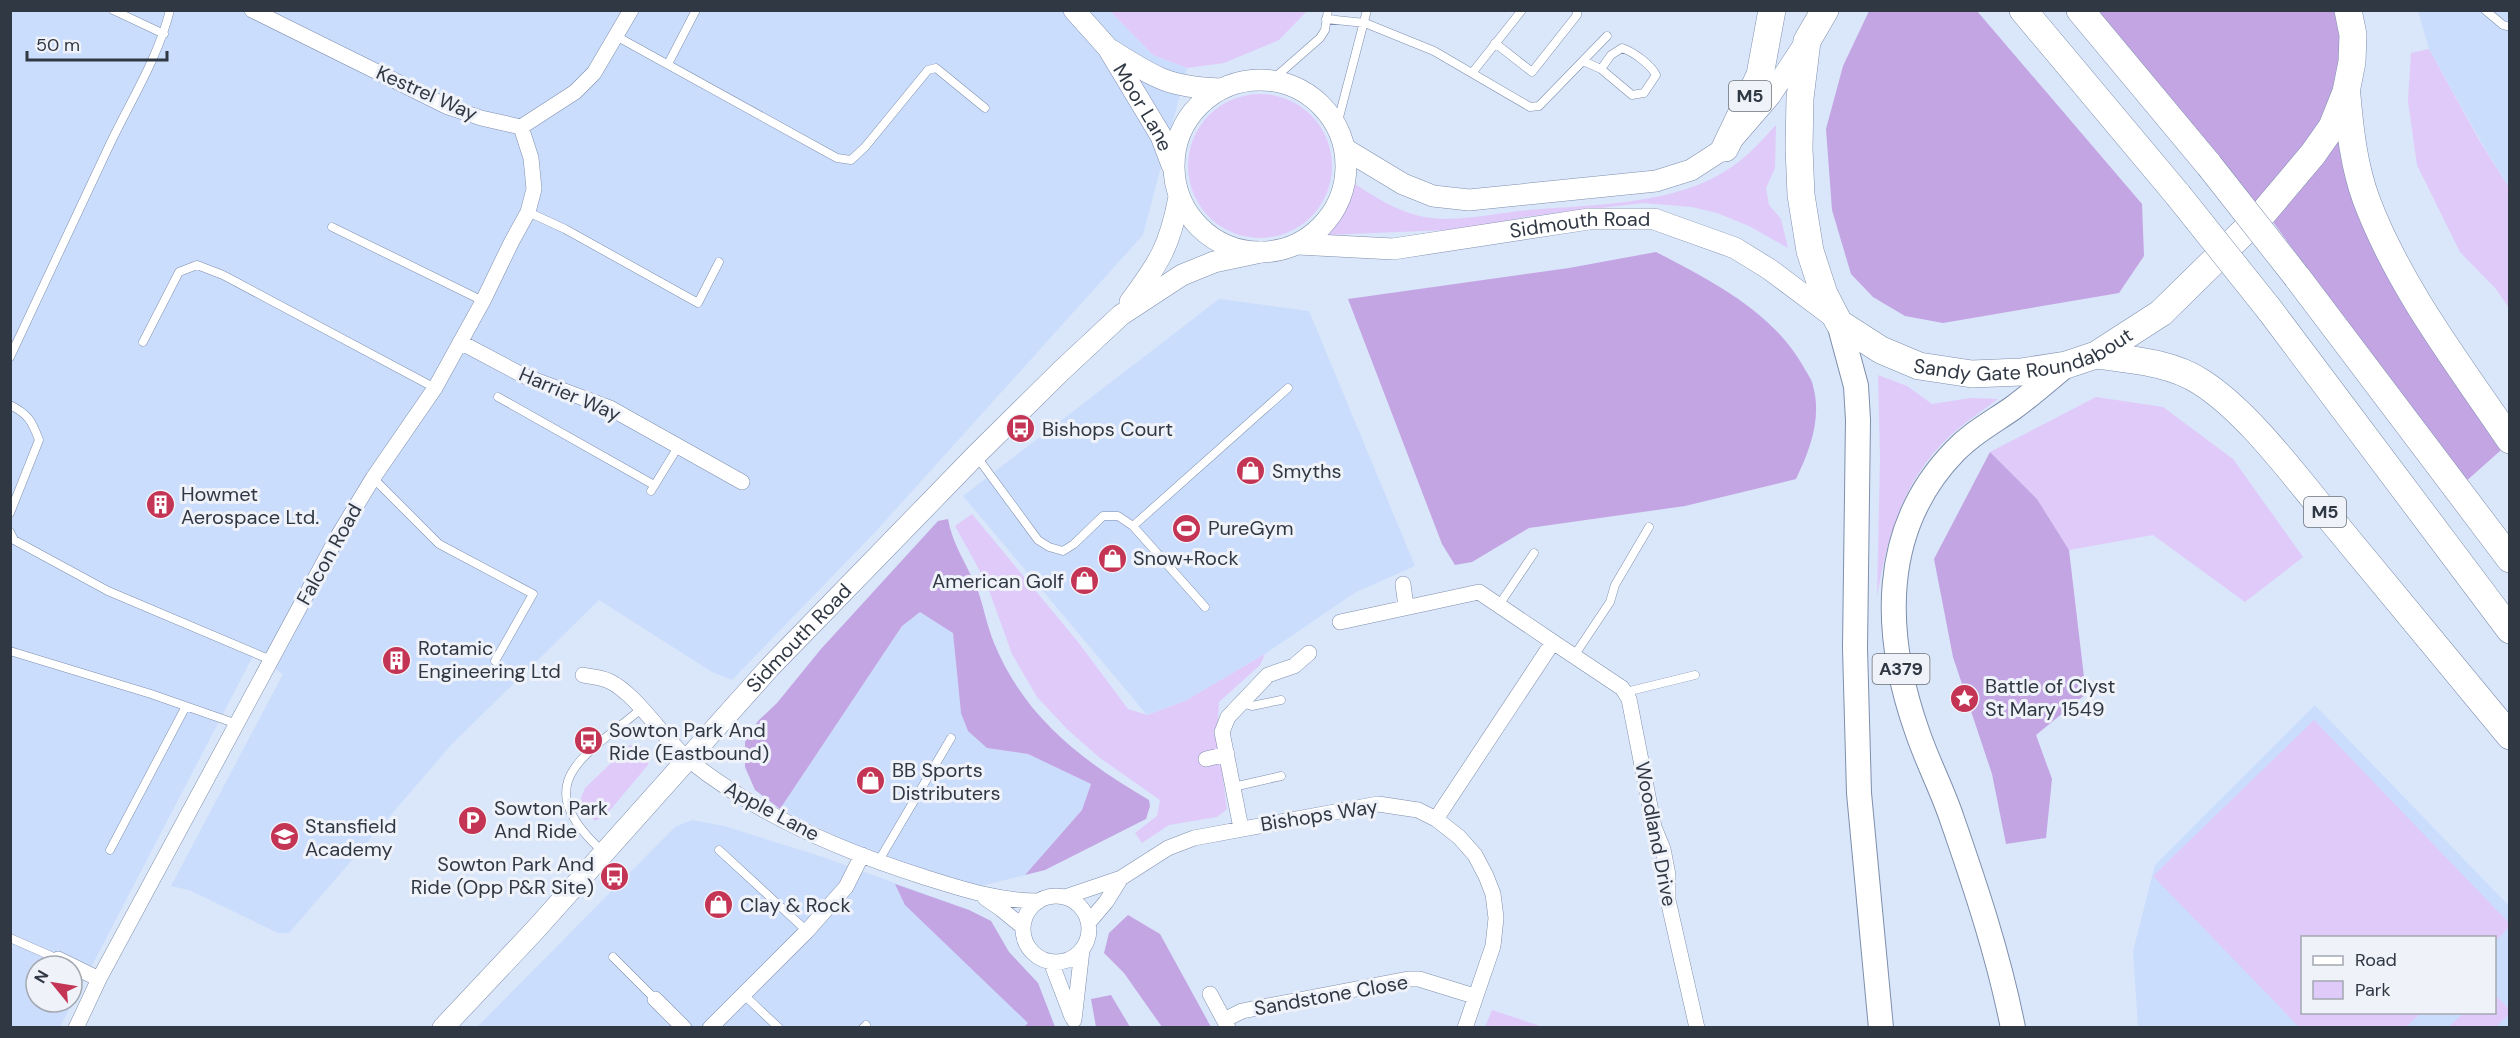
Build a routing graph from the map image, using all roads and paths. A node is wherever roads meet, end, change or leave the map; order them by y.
1 (113, 10) edge
2 (170, 10) edge
3 (696, 10) edge
4 (1074, 10) edge
5 (1367, 10) edge
6 (1522, 10) edge
7 (1577, 10) edge
8 (1772, 10) edge
9 (1806, 10) edge
10 (1825, 10) edge
11 (2023, 10) edge
12 (2080, 10) edge
13 (2348, 10) edge
14 (2484, 10) edge
15 (629, 11) edge
16 (260, 12) edge
17 (1327, 15) edge
18 (1365, 23) junction
19 (2510, 27) edge
20 (164, 34) junction
21 (616, 36) junction
22 (1607, 36) dead end
23 (1807, 41) junction
24 (1495, 43) junction
25 (1107, 48) junction
26 (1583, 62) junction
27 (668, 64) junction
28 (1601, 69) junction
29 (1472, 73) junction
30 (1272, 80) junction
31 (1220, 89) junction
32 (2346, 92) junction
33 (985, 108) dead end
34 (1337, 124) junction
35 (522, 128) junction
36 (1725, 148) junction
37 (1346, 149) junction
38 (1173, 168) junction
39 (1179, 197) junction
40 (528, 212) junction
41 (332, 227) dead end
42 (1298, 244) junction
43 (1261, 252) junction
44 (719, 262) dead end
45 (483, 301) junction
46 (1121, 315) junction
47 (1838, 321) junction
48 (144, 342) dead end
49 (460, 342) junction
50 (2096, 355) junction
51 (10, 357) edge
52 (2066, 365) junction
53 (435, 388) junction
54 (1288, 388) dead end
55 (498, 397) dead end
56 (10, 405) edge
57 (2510, 440) edge
58 (678, 447) junction
59 (976, 456) junction
60 (373, 478) junction
61 (742, 482) dead end
62 (10, 513) edge
63 (1133, 526) junction
64 (1649, 527) dead end
65 (10, 532) edge
66 (1534, 553) dead end
67 (2510, 559) edge
68 (1403, 584) dead end
69 (1499, 605) junction
70 (1406, 606) junction
71 (1205, 607) dead end
72 (1340, 621) dead end
73 (2510, 630) edge
74 (1553, 642) junction
75 (10, 651) edge
76 (1309, 653) dead end
77 (1574, 656) junction
78 (271, 660) junction
79 (495, 661) dead end
80 (583, 675) dead end
81 (1695, 675) dead end
82 (1626, 692) junction
83 (1281, 700) dead end
84 (1240, 703) junction
85 (185, 708) junction
86 (641, 708) junction
87 (237, 724) junction
88 (2510, 735) edge
89 (951, 738) dead end
90 (1227, 754) junction
91 (687, 759) junction
92 (1206, 759) dead end
93 (1281, 776) dead end
94 (1233, 787) junction
95 (1436, 819) junction
96 (1241, 828) junction
97 (110, 850) dead end
98 (718, 850) dead end
99 (604, 852) junction
100 (862, 855) junction
101 (878, 862) junction
102 (1121, 878) junction
103 (980, 895) junction
104 (1065, 897) junction
105 (1039, 901) junction
106 (1089, 922) junction
107 (1023, 927) junction
108 (807, 931) junction
109 (10, 939) edge
110 (1082, 950) junction
111 (46, 954) edge
112 (613, 957) dead end
113 (1051, 962) junction
114 (84, 972) edge
115 (99, 980) junction
116 (743, 994) junction
117 (1210, 994) dead end
118 (1474, 996) junction
119 (655, 999) joint
120 (1076, 1024) edge
121 (1226, 1024) edge
122 (76, 1028) edge
123 (443, 1028) edge
124 (684, 1028) edge
125 (710, 1028) edge
126 (779, 1028) edge
127 (1465, 1028) edge
128 (1697, 1028) edge
129 (1881, 1028) edge
130 (2013, 1028) edge

1 - 20 lane
2 - 20 lane
3 - 27 lane
4 - 25 main road, Moor Lane
5 - 18 lane
6 - 24 lane
7 - 24 lane
8 - 36 highway, M5
9 - 23 highway
10 - 23 highway
11 - 73 highway, bridge
12 - 67 highway, bridge
13 - 32 highway, Sandy Gate Roundabout
14 - 19 lane
15 - 21 street
16 - 35 street, Kestrel Way
17 - 18 lane
17 - 30 lane
18 - 29 lane
18 - 34 lane
20 - 51 lane
21 - 27 lane
21 - 35 street
22 - 26 lane
23 - 36 main road, Sidmouth Road
23 - 47 highway
24 - 29 lane
25 - 31 main road, Moor Lane
25 - 38 main road, Moor Lane
26 - 28 lane
26 - 29 lane
27 - 33 lane
28 - 28 lane
30 - 31 main road
30 - 34 main road
31 - 38 main road
32 - 50 highway, Sandy Gate Roundabout
32 - 57 highway
34 - 37 main road
35 - 40 street, Falcon Road
36 - 37 main road, Sidmouth Road
37 - 42 main road
38 - 39 main road
39 - 43 main road
39 - 46 main road, Sidmouth Road
40 - 44 lane
40 - 45 street, Falcon Road
41 - 45 lane
42 - 43 main road
42 - 47 main road, Sidmouth Road
43 - 46 main road, Sidmouth Road
45 - 49 street, Falcon Road
46 - 59 main road, Sidmouth Road
47 - 52 highway, Sandy Gate Roundabout
47 - 129 main road, A379
48 - 53 lane
49 - 53 street, Falcon Road
49 - 58 street, Harrier Way
50 - 52 highway, Sandy Gate Roundabout
50 - 88 highway, M5
52 - 130 main road, A379
53 - 60 street, Falcon Road
54 - 63 lane
55 - 58 lane
56 - 62 lane
58 - 61 street, Harrier Way
59 - 63 lane
59 - 91 main road, Sidmouth Road
60 - 78 street, Falcon Road
60 - 79 lane
63 - 71 lane
64 - 77 lane
65 - 78 lane
66 - 69 lane
68 - 70 street
69 - 70 street
69 - 74 street
70 - 72 street
74 - 77 street
74 - 95 street
75 - 85 lane
76 - 84 street
77 - 82 street
78 - 87 street, Falcon Road
80 - 86 street, Apple Lane
81 - 82 lane
82 - 128 street, Woodland Drive
83 - 84 lane
84 - 90 street
85 - 87 lane
85 - 97 lane
86 - 91 street, Apple Lane
86 - 99 lane
87 - 115 street, Falcon Road
89 - 101 lane
90 - 92 street
90 - 94 street
91 - 99 main road, Sidmouth Road
91 - 100 street, Apple Lane
93 - 94 lane
94 - 96 street
95 - 96 street, Bishops Way
95 - 118 street, Bishops Way
96 - 102 street, Bishops Way
98 - 108 lane
99 - 123 main road, Sidmouth Road
100 - 101 street, Apple Lane
100 - 108 street
101 - 103 street, Apple Lane
102 - 104 street, Bishops Way
102 - 106 street, Bishops Way
103 - 105 street, Apple Lane
103 - 107 street, Apple Lane
104 - 105 street
104 - 106 street
105 - 107 street
106 - 110 street
107 - 113 street
108 - 116 street
109 - 111 lane
110 - 113 street
110 - 120 street
112 - 119 lane
113 - 120 street
114 - 115 street
115 - 122 street, Falcon Road
116 - 125 street
116 - 126 lane
117 - 121 street, Sandstone Close
118 - 121 street, Sandstone Close
118 - 127 street, Bishops Way
119 - 124 street

